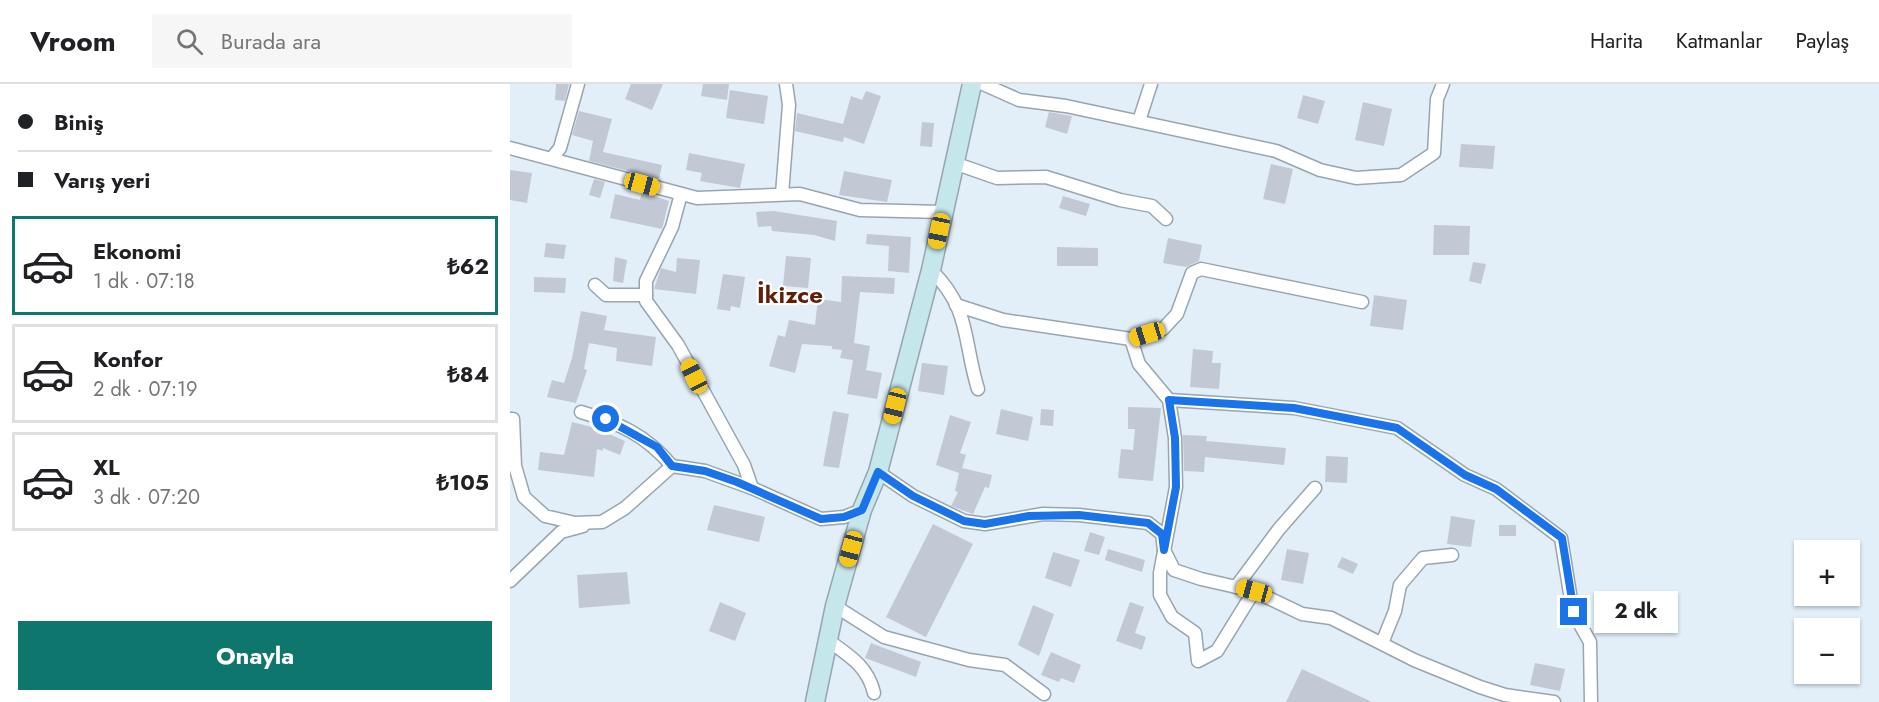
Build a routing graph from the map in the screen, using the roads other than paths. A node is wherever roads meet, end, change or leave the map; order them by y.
1 (578, 84) edge
2 (786, 84) edge
3 (972, 84) edge
4 (983, 84) edge
5 (1151, 84) edge
6 (1443, 84) edge
7 (1139, 122) junction
8 (510, 148) edge
9 (552, 158) junction
10 (954, 163) junction
11 (681, 194) junction
12 (782, 194) junction
13 (943, 212) junction
14 (1166, 219) dead end
15 (930, 270) junction
16 (595, 285) dead end
17 (646, 295) junction
18 (1362, 302) dead end
19 (956, 305) junction
20 (1131, 339) junction
21 (978, 389) dead end
22 (1169, 400) junction
23 (580, 412) dead end
24 (510, 419) edge
25 (672, 466) junction
26 (878, 472) junction
27 (752, 488) junction
28 (1315, 488) dead end
29 (862, 510) junction
30 (602, 522) junction
31 (1164, 550) junction
32 (1452, 555) dead end
33 (510, 581) edge
34 (1236, 586) junction
35 (1254, 591) junction
36 (835, 606) junction
37 (829, 641) junction
38 (1382, 643) junction
39 (874, 693) dead end
40 (1044, 694) dead end
41 (815, 702) edge
42 (1554, 702) edge
43 (1591, 702) edge

1 - 9 street
2 - 12 street
3 - 10 main road
4 - 7 street
5 - 7 street
6 - 7 street
8 - 9 street
9 - 11 street
10 - 13 main road
10 - 14 street
11 - 12 street
11 - 17 street
12 - 13 street
13 - 15 main road
15 - 19 street
15 - 26 main road
16 - 17 street
17 - 27 street
18 - 20 street
19 - 20 street
19 - 21 street
20 - 22 street
22 - 31 street
22 - 43 street
23 - 25 street
24 - 30 street
25 - 27 street
25 - 30 street
26 - 29 main road
26 - 31 street
27 - 29 street
28 - 34 street
29 - 36 main road
30 - 33 street
31 - 34 street
31 - 35 street
32 - 38 street
34 - 35 street
35 - 38 street
36 - 37 main road
36 - 40 street
37 - 39 street
37 - 41 main road
38 - 42 street

